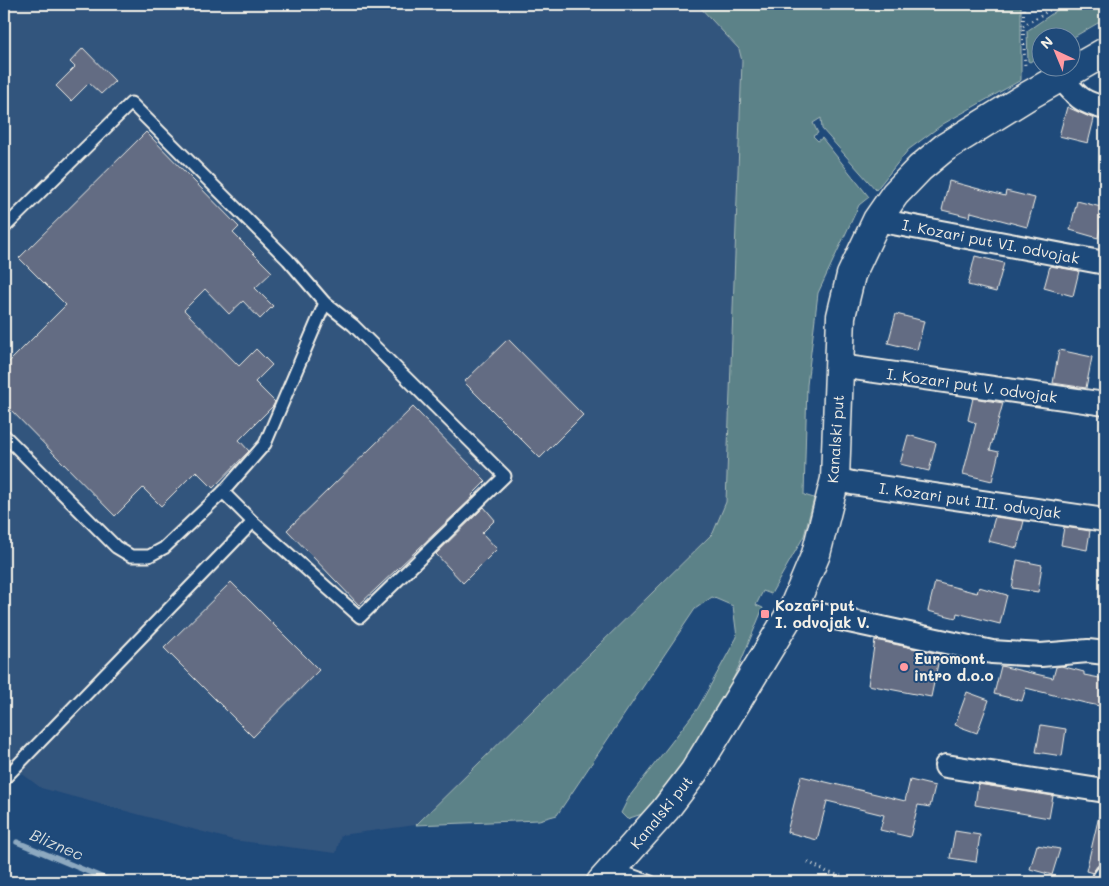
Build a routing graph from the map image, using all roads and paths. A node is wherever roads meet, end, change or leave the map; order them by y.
1 (1024, 4) edge
2 (1060, 4) edge
3 (1023, 26) junction
4 (1105, 52) edge
5 (1082, 66) edge
6 (1024, 67) dead end
7 (1061, 78) joint
8 (1105, 108) edge
9 (877, 220) junction
10 (4, 228) edge
11 (1105, 263) edge
12 (325, 303) junction
13 (840, 366) junction
14 (1105, 404) edge
15 (4, 435) edge
16 (835, 479) junction
17 (223, 492) junction
18 (1105, 520) edge
19 (253, 522) junction
20 (792, 611) junction
21 (1105, 653) edge
22 (946, 766) dead end
23 (4, 779) edge
24 (1105, 791) edge
25 (808, 862) dead end
26 (607, 875) edge
27 (1105, 877) edge
28 (651, 882) edge
29 (860, 882) edge
30 (908, 882) edge
31 (934, 882) edge
32 (1103, 882) edge

1 - 3 path
2 - 3 path
3 - 6 path
4 - 5 street, Kanalski put
7 - 8 street
7 - 9 street, Kanalski put
9 - 11 street, I. Kozari put VI. odvojak
9 - 13 street, Kanalski put
10 - 12 lane
12 - 17 lane
12 - 19 lane
13 - 14 street, I. Kozari put V. odvojak
13 - 16 street, Kanalski put
15 - 17 lane
16 - 18 street, I. Kozari put III. odvojak
16 - 20 street, Kanalski put
17 - 19 lane
19 - 23 lane
20 - 21 street
20 - 26 street, Kanalski put
22 - 24 street
25 - 29 path
26 - 28 lane
27 - 32 street
30 - 31 path

